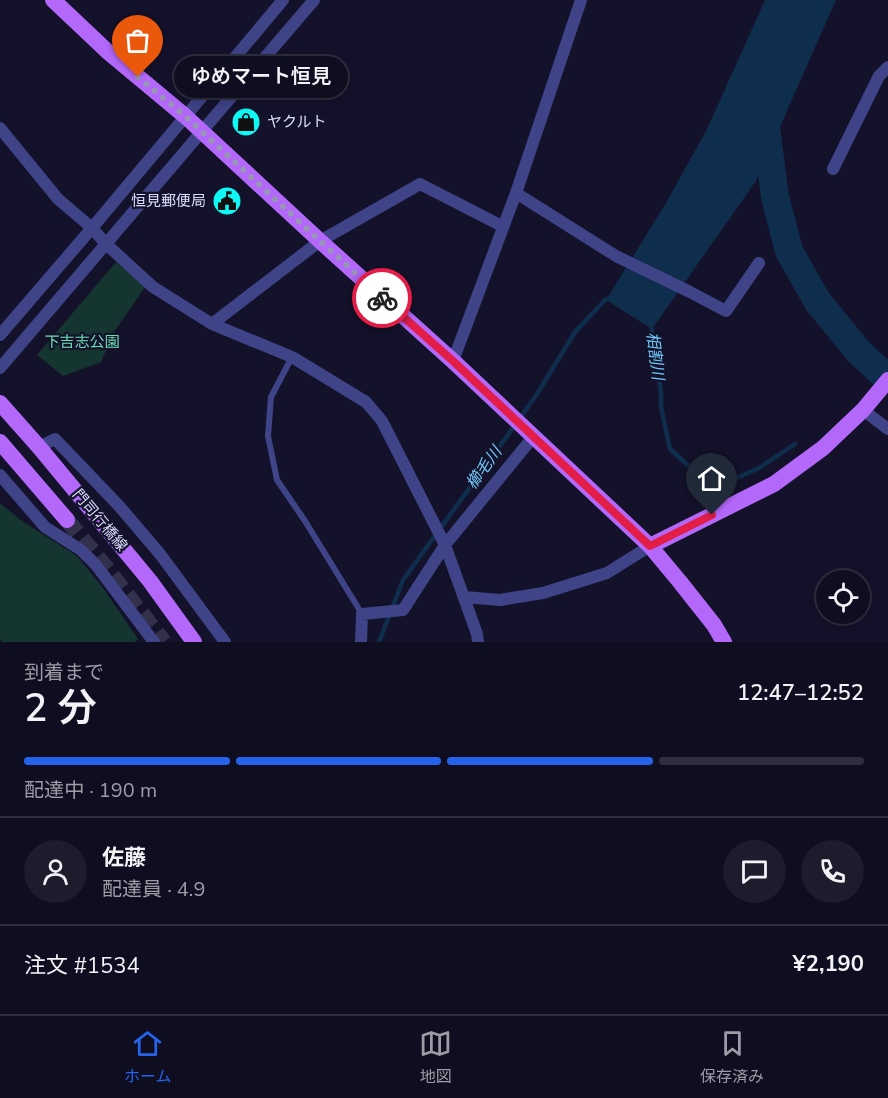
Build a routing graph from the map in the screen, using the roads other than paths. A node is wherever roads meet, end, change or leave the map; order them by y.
1 (53, 0) edge
2 (283, 0) edge
3 (314, 0) edge
4 (581, 0) edge
5 (885, 74) edge
6 (185, 116) junction
7 (0, 128) edge
8 (201, 131) junction
9 (833, 169) dead end
10 (516, 193) junction
11 (502, 226) junction
12 (92, 228) junction
13 (320, 241) junction
14 (106, 244) junction
15 (759, 262) dead end
16 (212, 324) junction
17 (0, 335) edge
18 (292, 357) junction
19 (453, 361) junction
20 (0, 368) edge
21 (888, 380) edge
22 (0, 403) edge
23 (863, 410) junction
24 (888, 429) edge
25 (533, 437) junction
26 (0, 442) edge
27 (39, 447) junction
28 (0, 475) edge
29 (67, 520) tunnel mouth
30 (446, 545) junction
31 (650, 546) junction
32 (464, 597) junction
33 (362, 614) junction
34 (154, 642) edge
35 (195, 642) edge
36 (225, 642) edge
37 (361, 642) edge
38 (478, 642) edge
39 (724, 642) edge

1 - 6 main road
2 - 6 street
3 - 8 street
4 - 10 street
5 - 9 street
6 - 8 main road
6 - 12 street
7 - 12 street
8 - 13 main road
8 - 14 street
10 - 11 street
10 - 15 street
11 - 13 street
11 - 19 street
12 - 14 street
12 - 17 street
13 - 16 street
13 - 19 main road
14 - 16 street
14 - 20 street
16 - 18 street
18 - 30 street
18 - 33 lane
19 - 25 main road
21 - 23 main road
22 - 27 main road, 門司行橋線
23 - 24 street
23 - 31 main road
25 - 30 street
25 - 31 main road
26 - 29 main road, 門司行橋線
27 - 35 main road, 門司行橋線
27 - 36 street
28 - 34 street
30 - 32 street
30 - 33 street
31 - 32 street
31 - 39 main road
32 - 38 street
33 - 37 street

